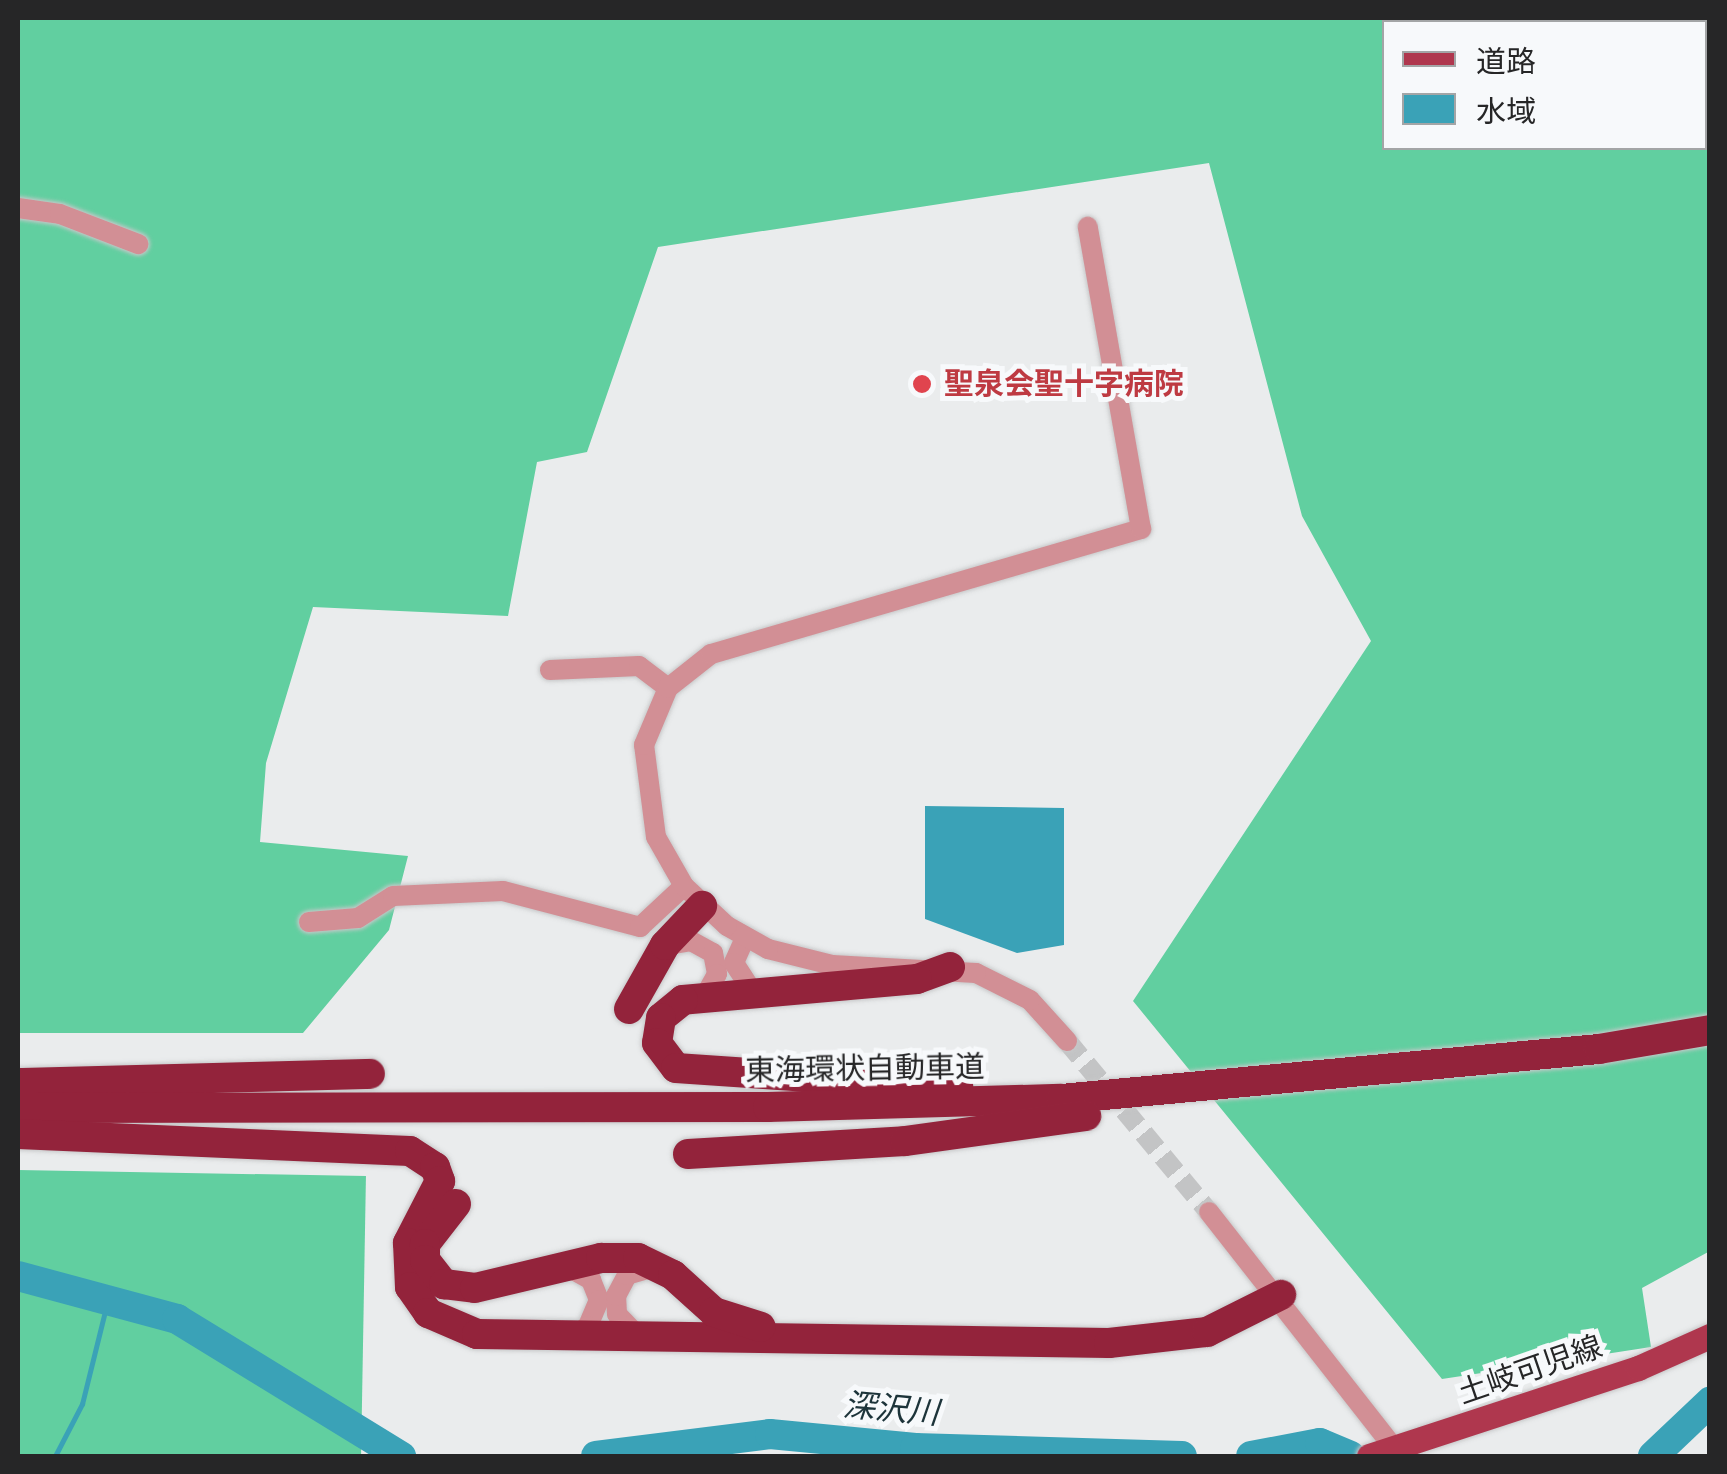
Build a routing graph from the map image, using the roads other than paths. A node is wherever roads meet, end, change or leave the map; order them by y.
1 (18, 208) edge
2 (1088, 227) dead end
3 (138, 244) dead end
4 (550, 670) dead end
5 (668, 688) junction
6 (693, 896) junction
7 (308, 922) dead end
8 (745, 938) junction
9 (665, 945) junction
10 (950, 967) junction
11 (754, 992) junction
12 (704, 997) junction
13 (629, 1009) dead end
14 (1710, 1030) edge
15 (1067, 1041) tunnel mouth
16 (1710, 1042) edge
17 (370, 1074) dead end
18 (18, 1084) edge
19 (1279, 1085) junction
20 (18, 1108) edge
21 (18, 1131) edge
22 (688, 1154) dead end
23 (456, 1204) dead end
24 (1209, 1212) tunnel mouth
25 (564, 1265) junction
26 (658, 1266) junction
27 (1281, 1296) junction
28 (833, 1334) junction
29 (638, 1336) junction
30 (1710, 1336) edge
31 (573, 1337) junction
32 (1382, 1452) edge

1 - 3 street
2 - 5 street
4 - 5 street
5 - 6 street
6 - 7 street
6 - 8 street
6 - 9 highway
8 - 10 street
8 - 11 street
9 - 12 street
9 - 13 highway
10 - 11 highway
10 - 15 street
11 - 12 highway
12 - 19 highway
14 - 19 highway, 東海環状自動車道
16 - 19 highway, 東海環状自動車道
17 - 18 highway
19 - 20 highway, 東海環状自動車道
19 - 21 highway, 東海環状自動車道
19 - 22 highway
21 - 31 highway
23 - 25 highway
24 - 27 street
25 - 26 highway
25 - 31 street
26 - 28 highway
26 - 29 street
27 - 28 highway
27 - 32 street
28 - 29 highway
29 - 31 highway
30 - 32 main road, 土岐可児線

